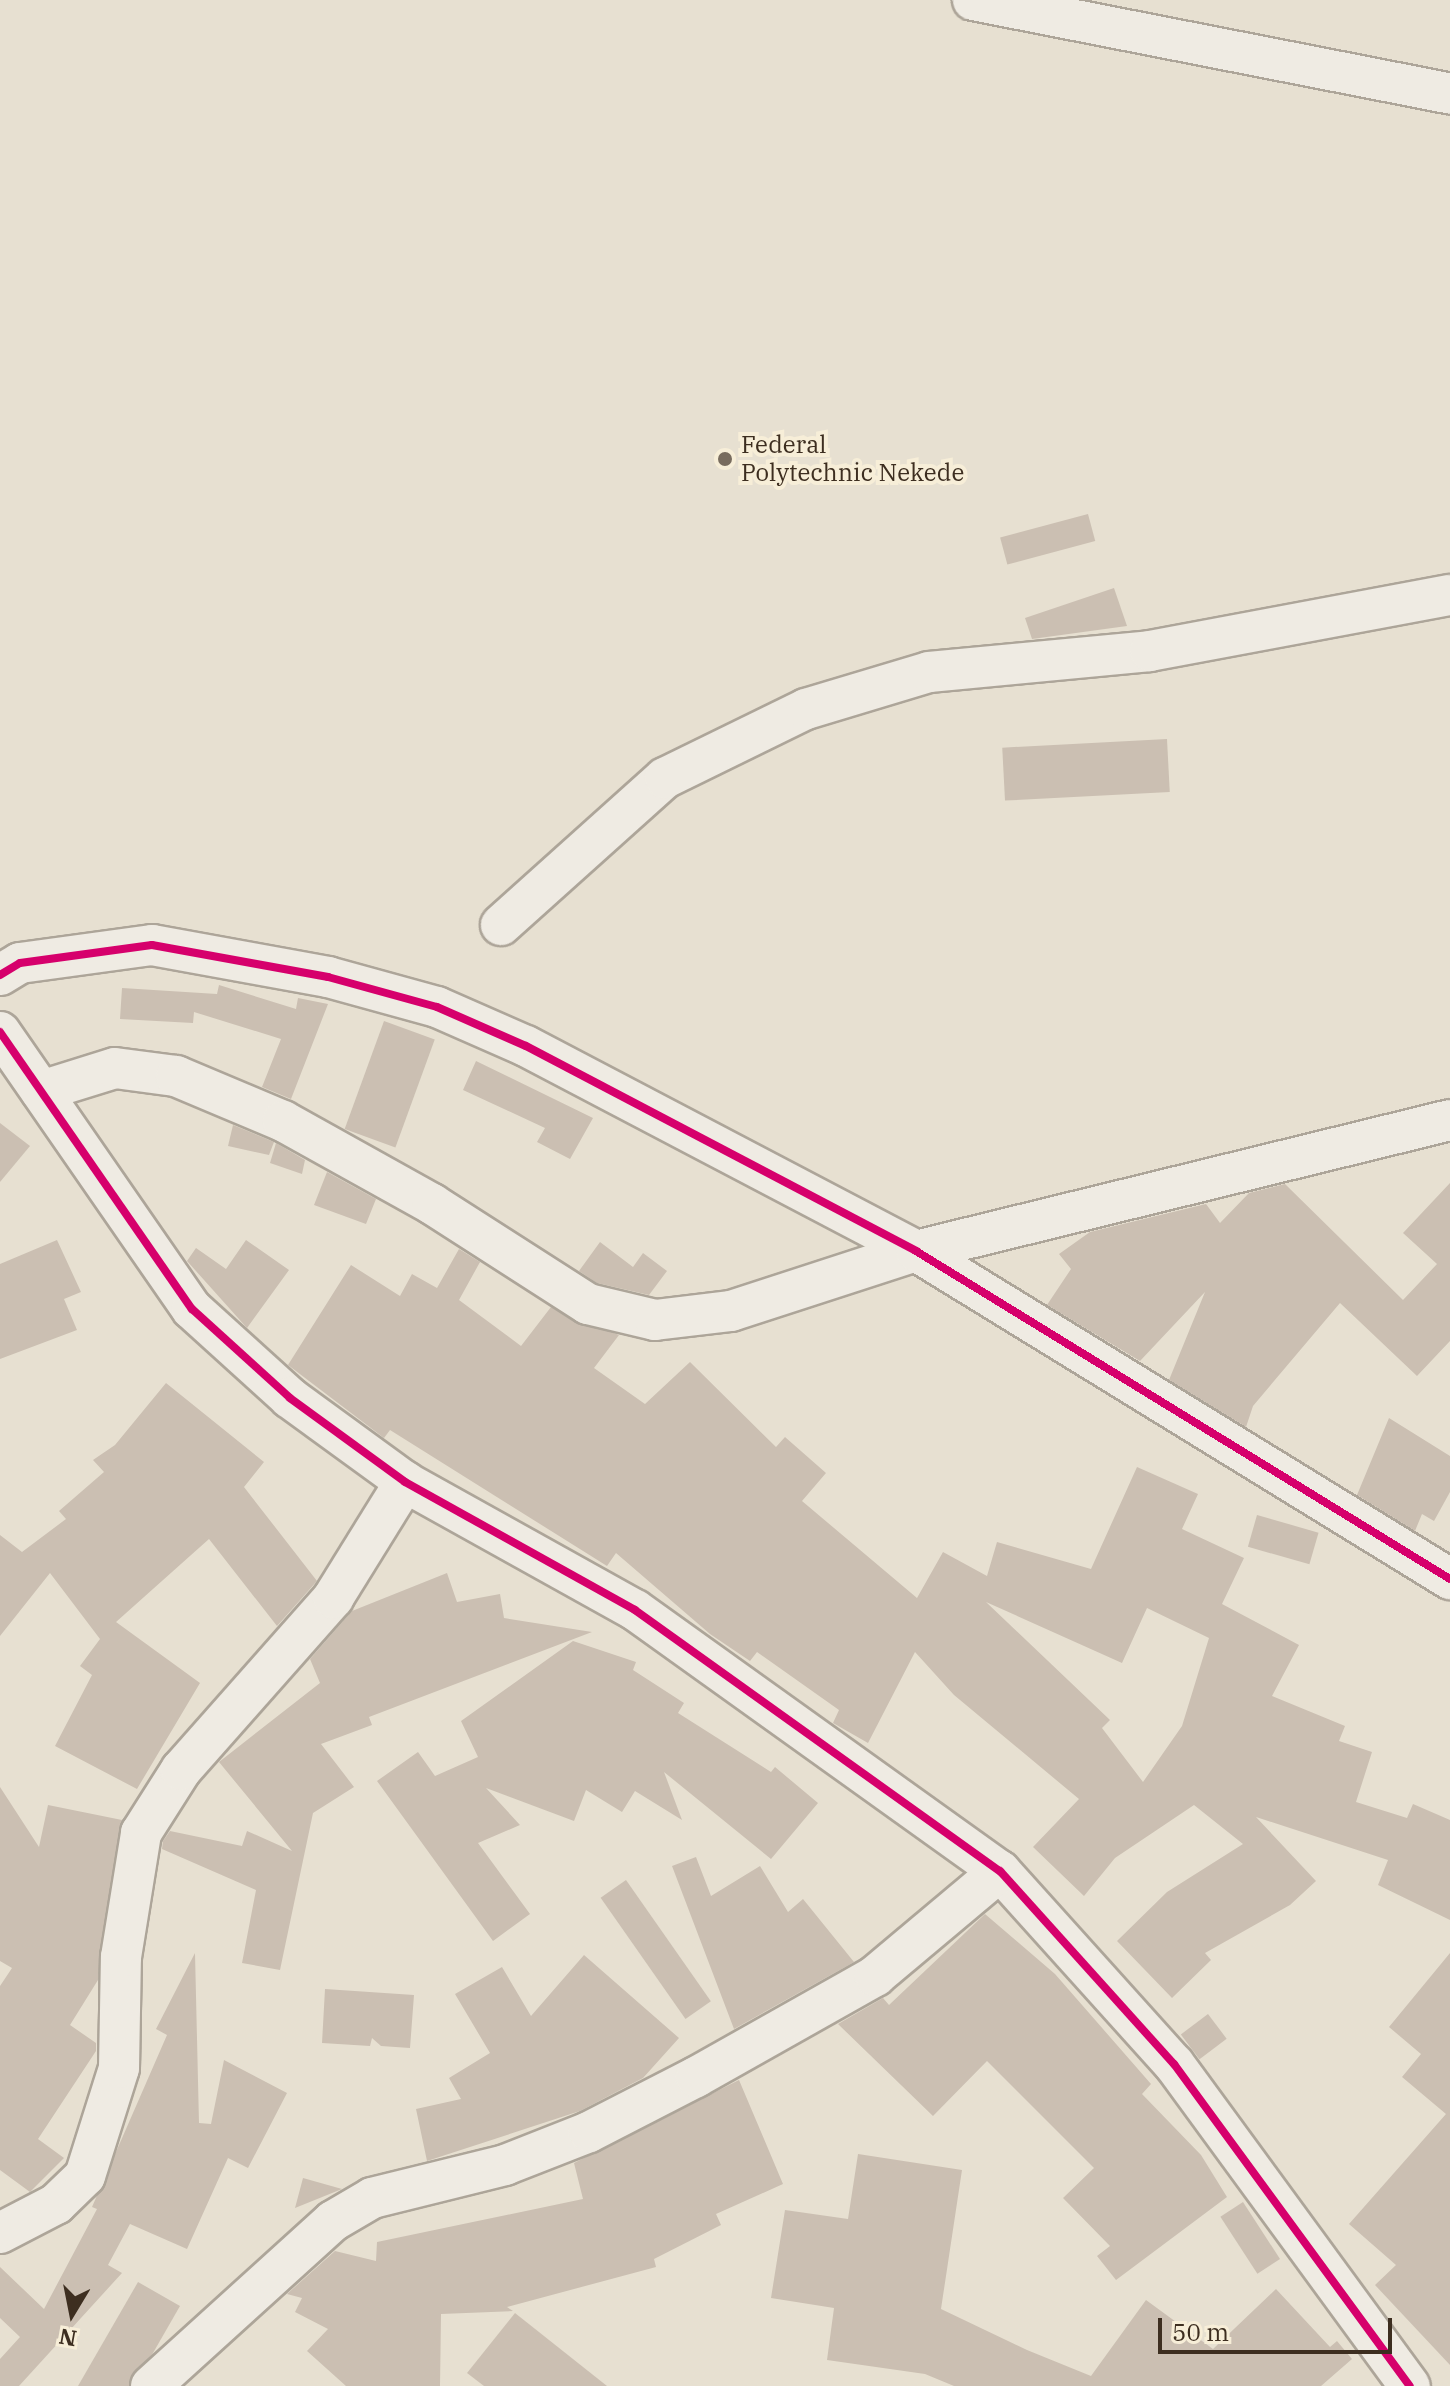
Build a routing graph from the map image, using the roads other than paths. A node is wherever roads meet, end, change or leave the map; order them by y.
1 (973, 0) edge
2 (1450, 94) edge
3 (1450, 595) edge
4 (501, 925) dead end
5 (0, 975) edge
6 (0, 1032) edge
7 (41, 1091) junction
8 (1450, 1120) edge
9 (916, 1251) junction
10 (405, 1482) junction
11 (1450, 1579) edge
12 (1000, 1871) junction
13 (0, 2233) edge
14 (1397, 2381) edge
15 (151, 2386) edge

1 - 2 street
3 - 4 street
5 - 9 street
6 - 7 street
7 - 9 street
7 - 10 street
8 - 9 street
9 - 11 street
10 - 12 street
10 - 13 street
12 - 14 street
12 - 15 street

